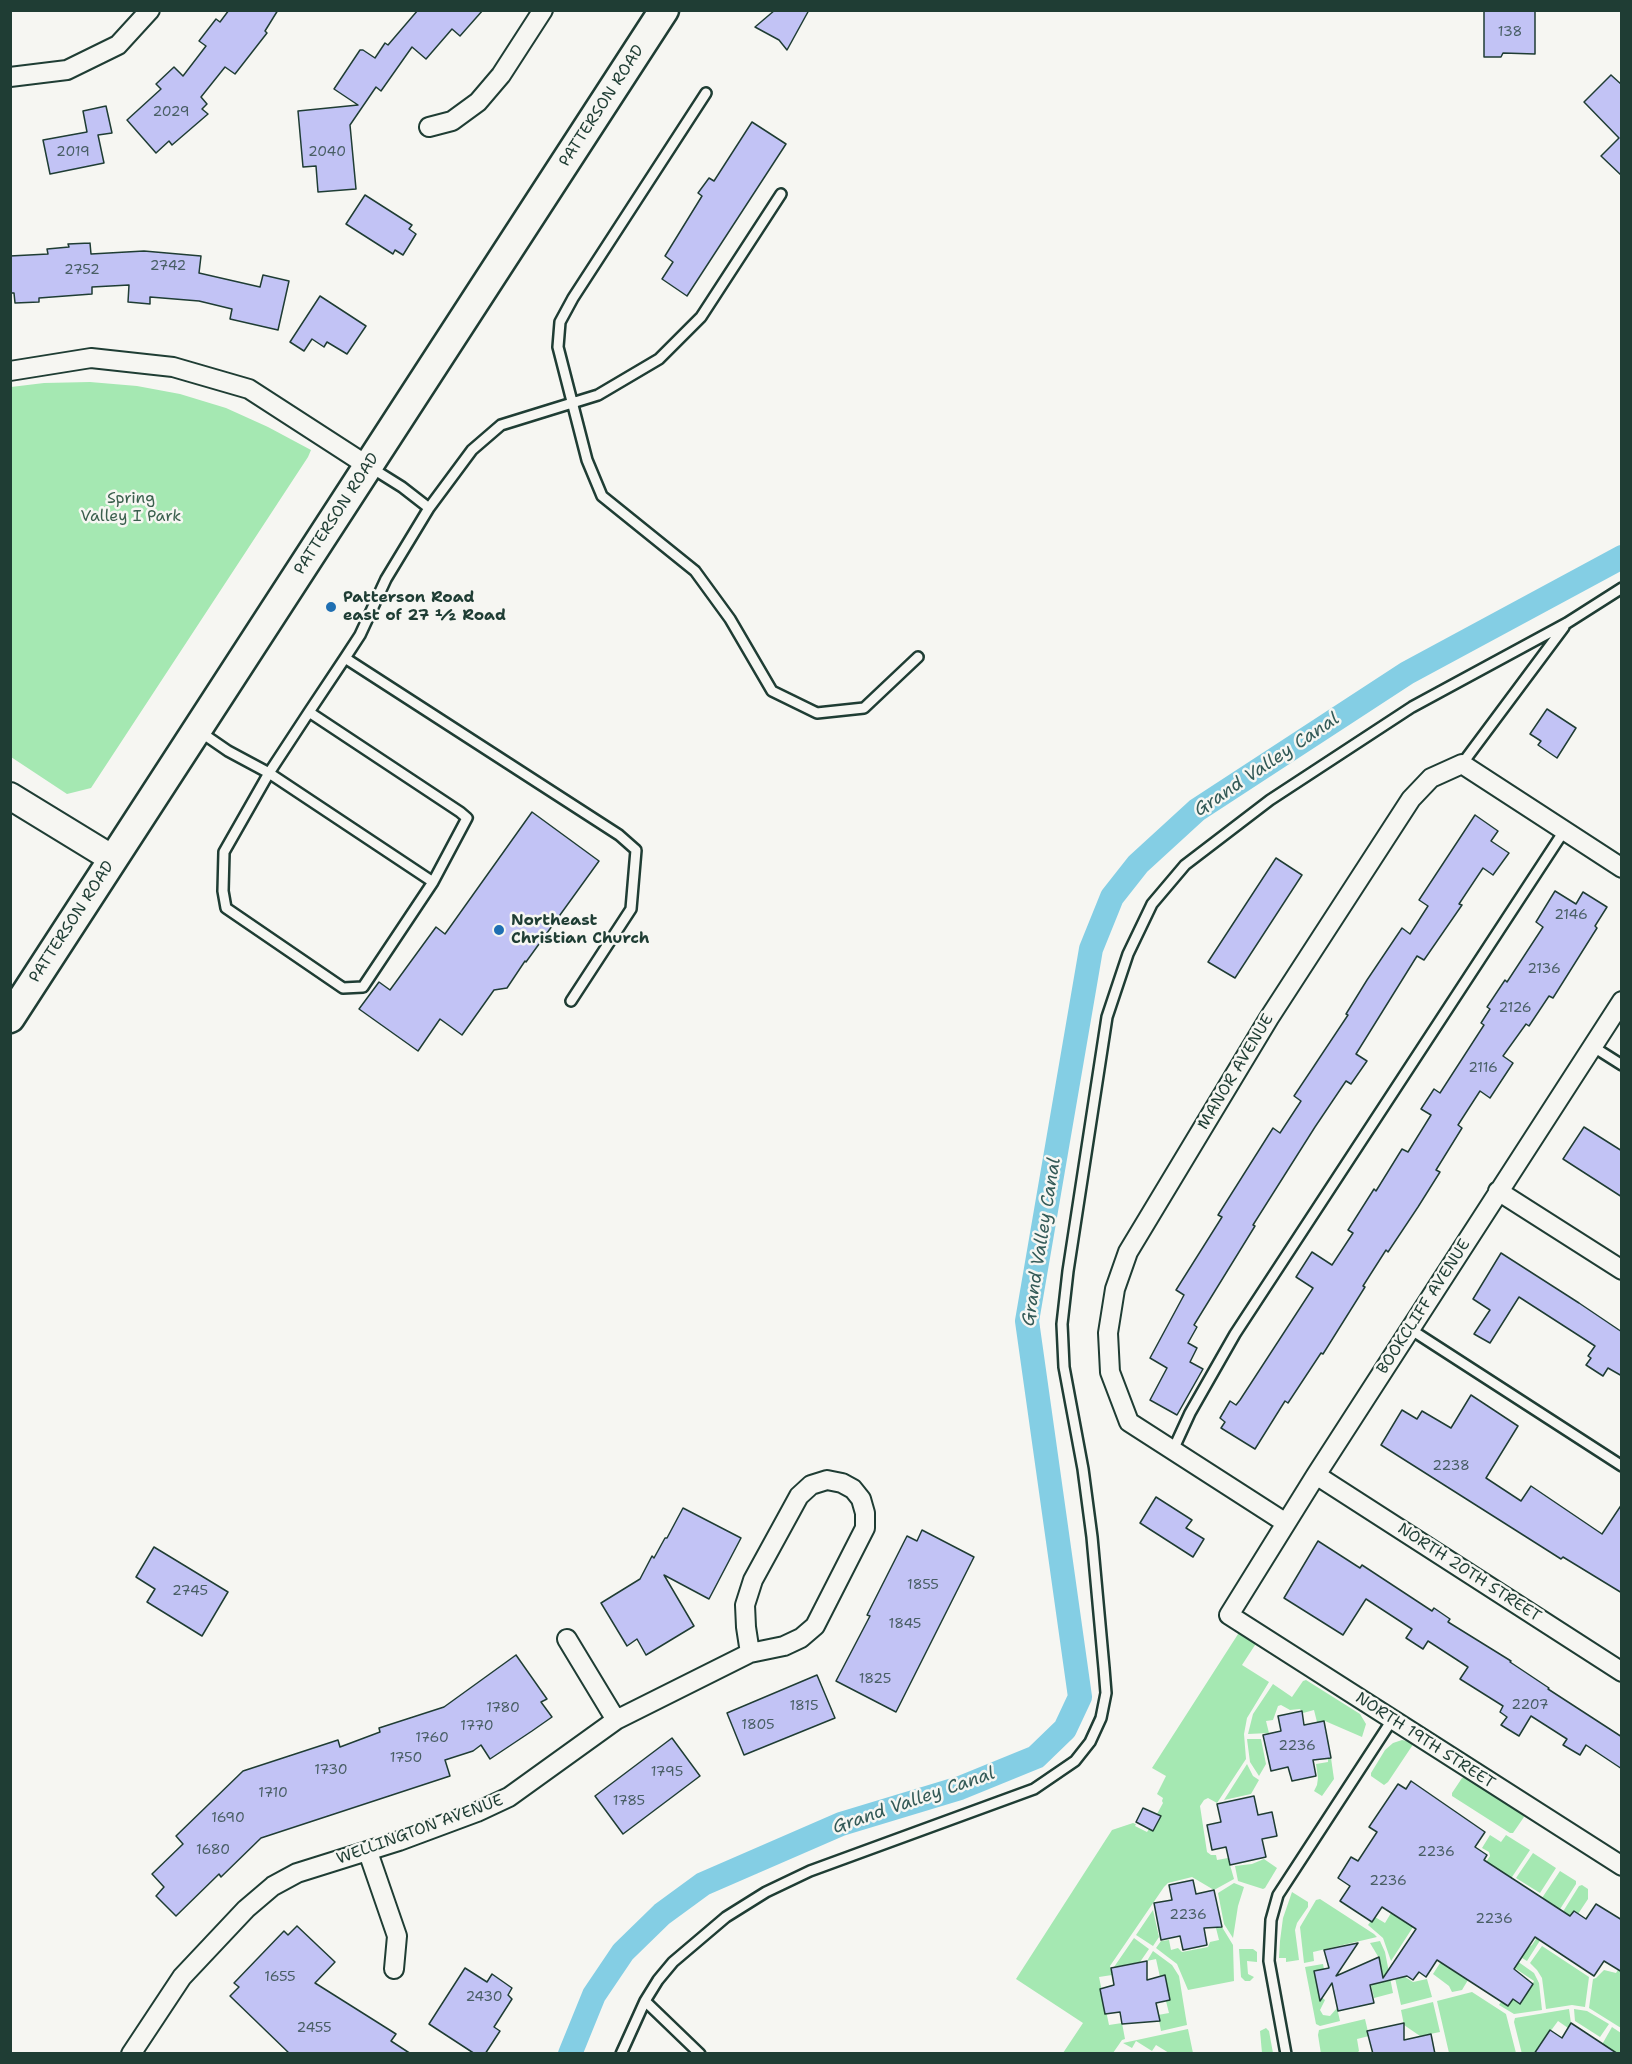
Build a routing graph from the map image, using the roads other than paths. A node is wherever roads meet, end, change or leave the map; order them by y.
1 (150, 10) edge
2 (543, 10) edge
3 (664, 10) edge
4 (10, 77) edge
5 (706, 93) dead end
6 (429, 127) dead end
7 (781, 194) dead end
8 (10, 371) edge
9 (571, 403) junction
10 (368, 466) junction
11 (429, 508) junction
12 (1622, 588) edge
13 (1567, 623) junction
14 (918, 657) dead end
15 (345, 658) junction
16 (309, 712) junction
17 (197, 729) junction
18 (1462, 764) junction
19 (269, 773) junction
20 (10, 796) edge
21 (1564, 831) junction
22 (113, 859) junction
23 (1622, 868) edge
24 (434, 882) junction
25 (571, 1000) dead end
26 (1622, 1001) edge
27 (10, 1018) edge
28 (1592, 1046) junction
29 (1622, 1065) edge
30 (1498, 1191) junction
31 (1622, 1270) edge
32 (1410, 1329) junction
33 (1173, 1450) junction
34 (1622, 1466) edge
35 (1316, 1474) junction
36 (1286, 1522) junction
37 (1229, 1615) joint
38 (567, 1639) dead end
39 (750, 1653) junction
40 (1622, 1672) edge
41 (616, 1720) junction
42 (1392, 1720) junction
43 (368, 1852) junction
44 (1622, 1866) edge
45 (394, 1970) dead end
46 (645, 2001) junction
47 (131, 2054) edge
48 (621, 2054) edge
49 (700, 2054) edge
50 (1286, 2054) edge

1 - 4 street
2 - 6 street
3 - 10 main road, PATTERSON ROAD
5 - 9 lane
7 - 9 lane
8 - 10 street
9 - 11 lane
9 - 14 lane
10 - 11 lane
10 - 17 main road, PATTERSON ROAD
11 - 15 lane
12 - 13 lane
13 - 18 lane
13 - 46 lane
15 - 16 lane
15 - 25 lane
16 - 19 lane
16 - 24 lane
17 - 19 lane
17 - 22 main road, PATTERSON ROAD
18 - 21 street
18 - 33 street, MANOR AVENUE
19 - 24 lane
19 - 24 lane
20 - 22 main road
21 - 23 street
21 - 33 lane
22 - 27 main road, PATTERSON ROAD
26 - 28 street, BOOKCLIFF AVENUE
28 - 29 lane
28 - 30 street, BOOKCLIFF AVENUE
30 - 31 street
30 - 32 street, BOOKCLIFF AVENUE
32 - 34 lane
32 - 35 street, BOOKCLIFF AVENUE
33 - 36 street
35 - 36 street, BOOKCLIFF AVENUE
35 - 40 street, NORTH 20TH STREET
36 - 37 street, BOOKCLIFF AVENUE
37 - 42 street, NORTH 19TH STREET
38 - 41 street
39 - 39 street, WELLINGTON AVENUE
39 - 41 street, WELLINGTON AVENUE
41 - 43 street, WELLINGTON AVENUE
42 - 44 street, NORTH 19TH STREET
42 - 50 lane
43 - 45 street
43 - 47 street, WELLINGTON AVENUE
46 - 48 lane
46 - 49 lane

